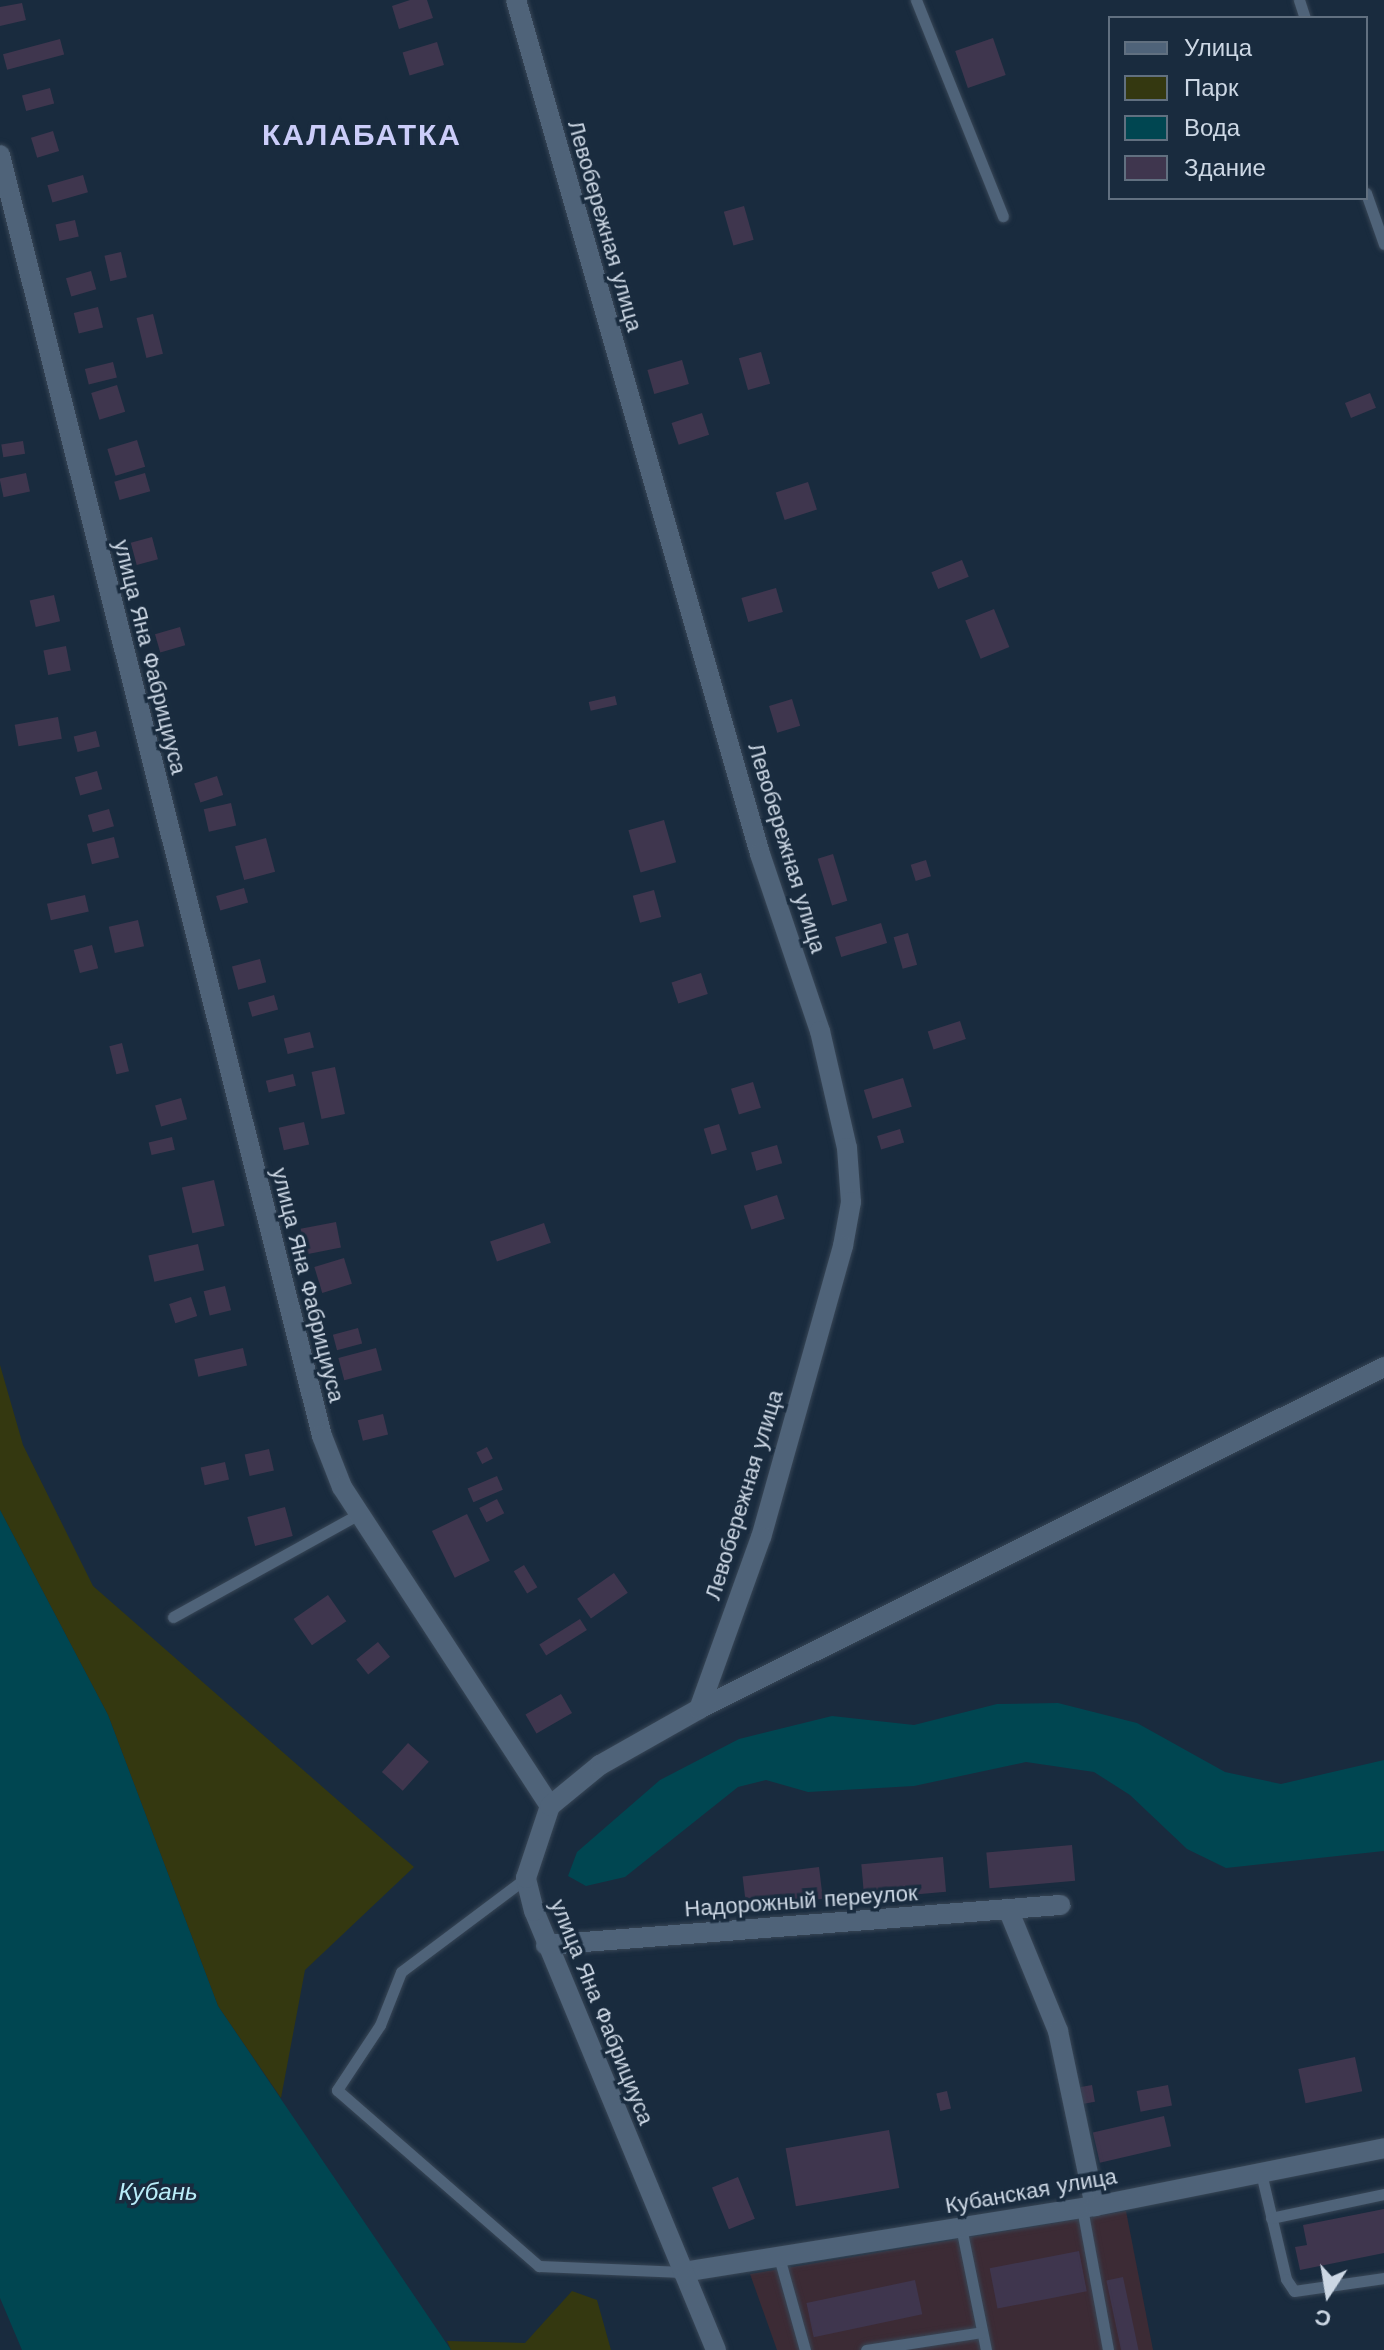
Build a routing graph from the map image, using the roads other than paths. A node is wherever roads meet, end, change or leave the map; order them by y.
1 (516, 0) edge
2 (916, 0) edge
3 (0, 155) edge
4 (1368, 199) edge
5 (1003, 216) dead end
6 (1384, 244) edge
7 (1384, 1367) edge
8 (359, 1514) junction
9 (173, 1617) dead end
10 (699, 1709) junction
11 (550, 1806) junction
12 (526, 1878) junction
13 (1060, 1905) dead end
14 (1008, 1909) junction
15 (546, 1945) junction
16 (1384, 2148) edge
17 (1261, 2173) junction
18 (1384, 2194) edge
19 (1088, 2207) junction
20 (1271, 2218) junction
21 (961, 2227) junction
22 (779, 2257) junction
23 (683, 2272) junction
24 (1384, 2278) edge
25 (982, 2332) junction
26 (716, 2350) edge
27 (805, 2350) edge
28 (866, 2350) edge
29 (986, 2350) edge
30 (1108, 2350) edge

1 - 10 street, Левобережная улица
2 - 5 lane
3 - 8 street, улица Яна Фабрициуса
4 - 6 lane
7 - 10 street
8 - 9 lane
8 - 11 street, улица Яна Фабрициуса
10 - 11 street
11 - 12 street
12 - 15 street, улица Яна Фабрициуса
12 - 23 lane
13 - 14 street, Надорожный переулок
14 - 15 street, Надорожный переулок
14 - 19 street
15 - 23 street, улица Яна Фабрициуса
16 - 17 street, Кубанская улица
17 - 19 street, Кубанская улица
17 - 20 lane
18 - 20 lane
19 - 21 street, Кубанская улица
19 - 30 lane
20 - 24 lane
21 - 22 street, Кубанская улица
21 - 25 lane
22 - 23 street, Кубанская улица
22 - 27 lane
23 - 26 street, улица Яна Фабрициуса
25 - 28 lane
25 - 29 lane

